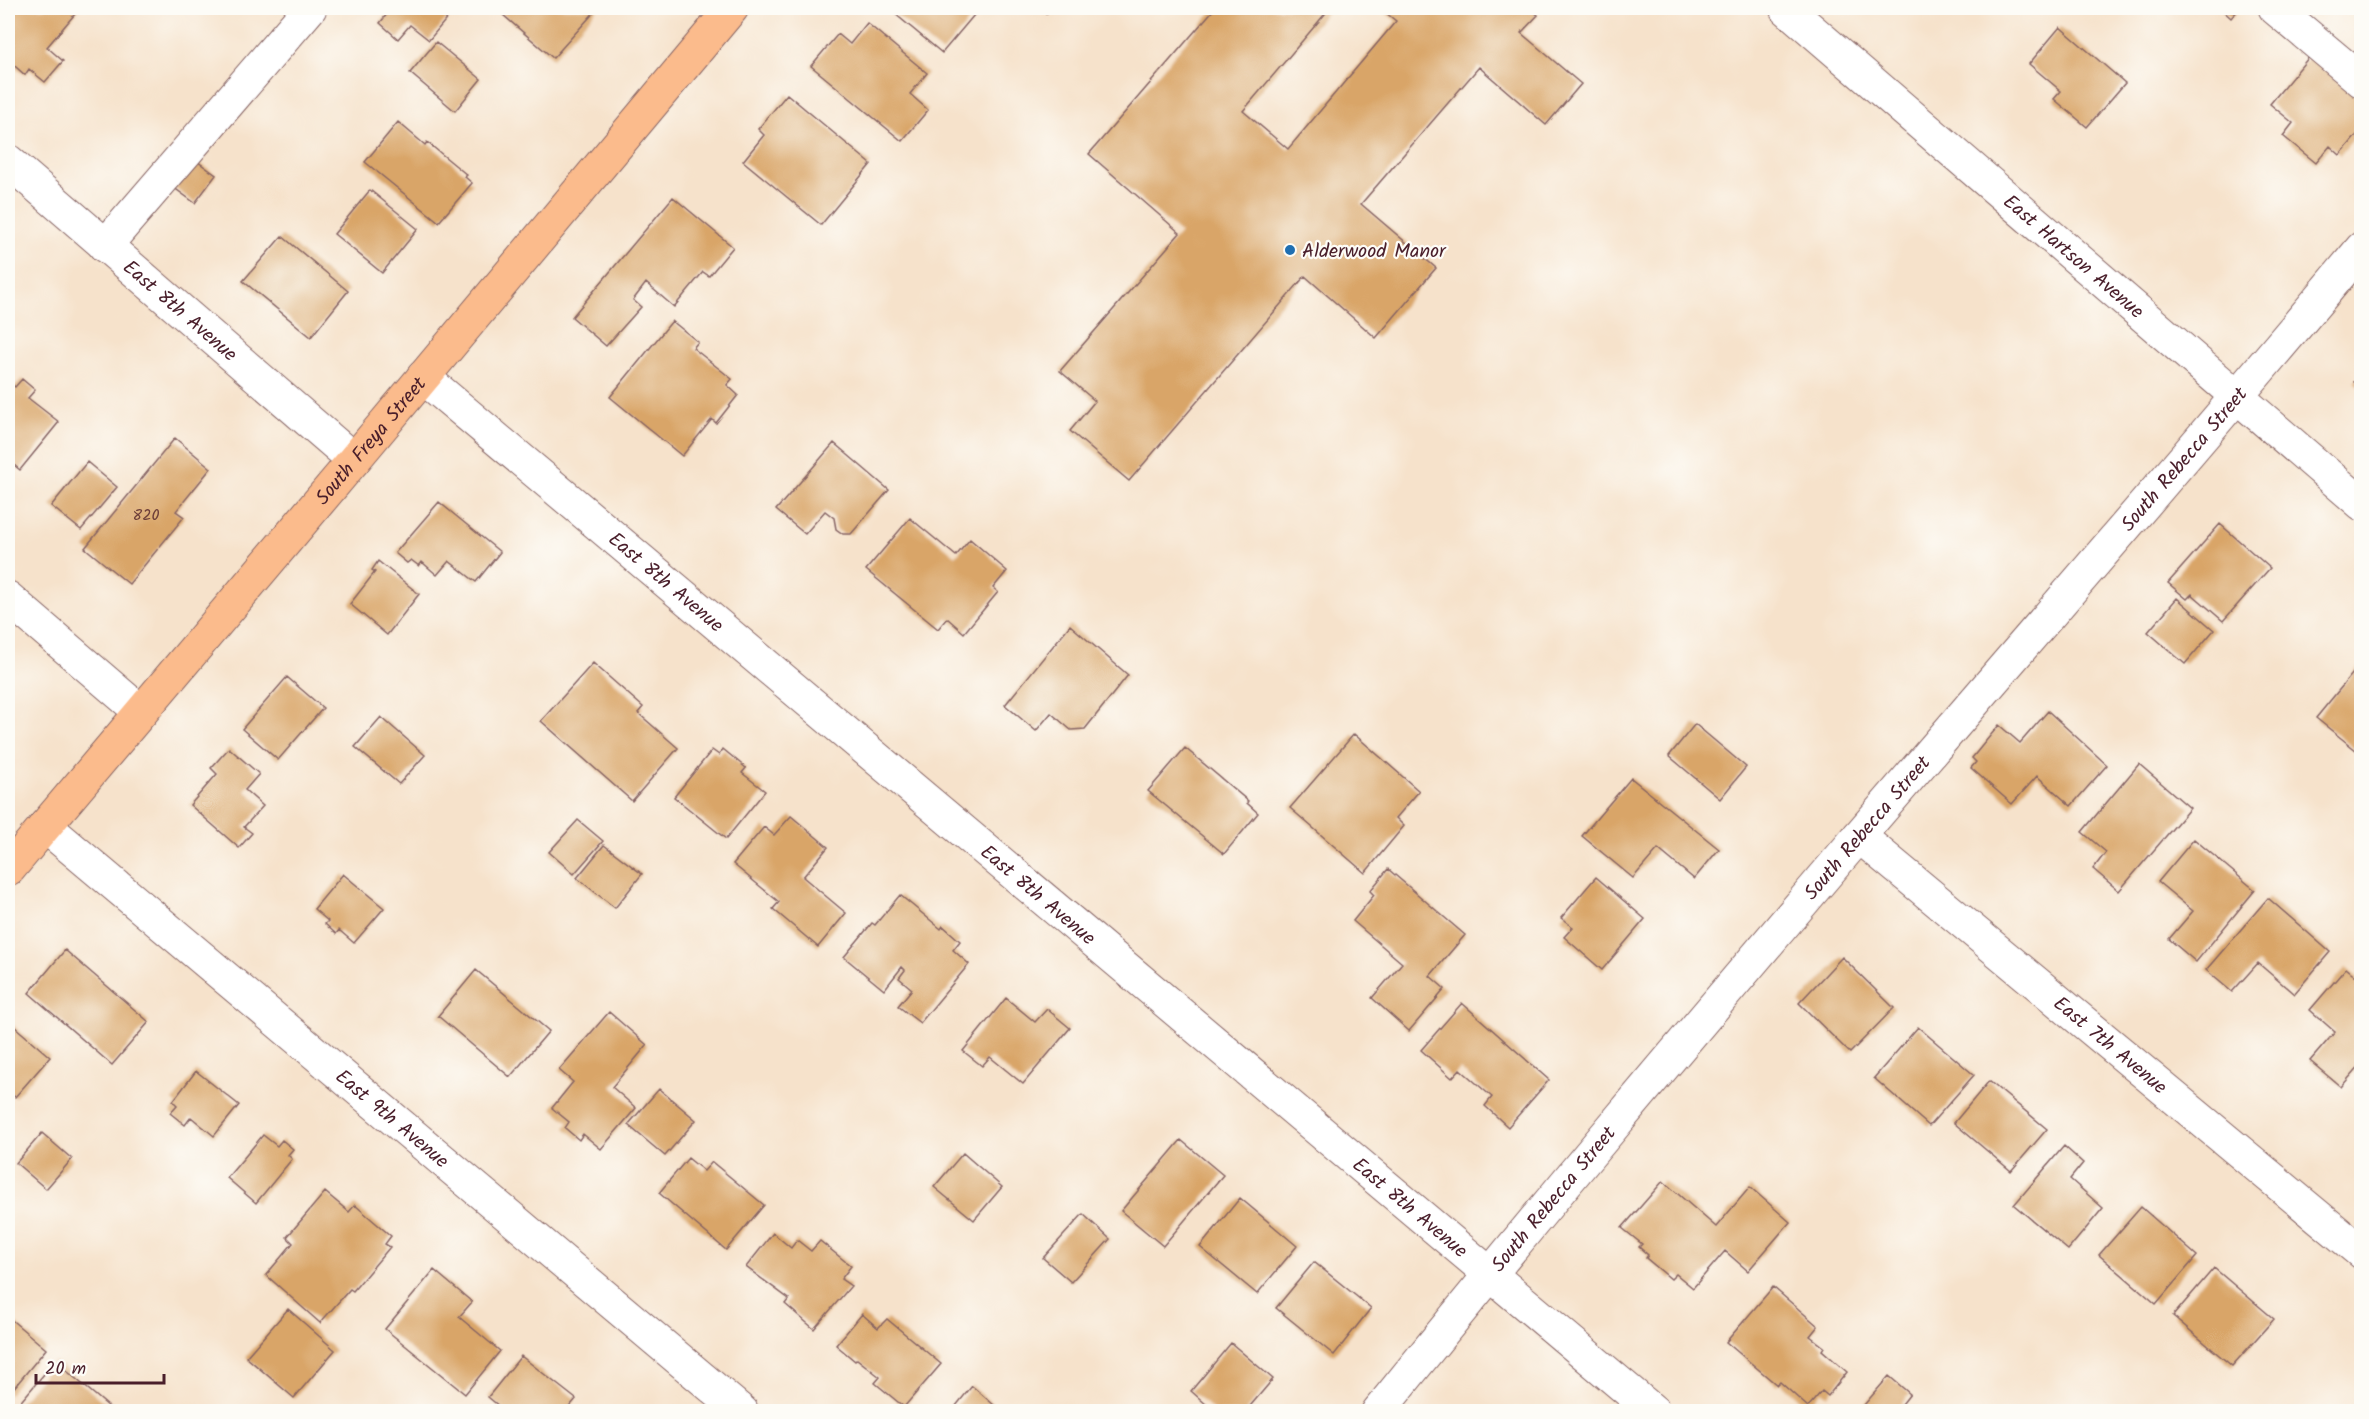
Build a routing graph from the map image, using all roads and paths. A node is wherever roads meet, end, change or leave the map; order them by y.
1 (310, 8) edge
2 (732, 8) edge
3 (1786, 8) edge
4 (2275, 8) edge
5 (2361, 81) edge
6 (8, 161) edge
7 (105, 246) junction
8 (2361, 248) edge
9 (423, 377) junction
10 (2237, 398) junction
11 (354, 460) junction
12 (2361, 504) edge
13 (8, 598) edge
14 (141, 712) junction
15 (45, 826) junction
16 (1859, 836) junction
17 (8, 870) edge
18 (2361, 1253) edge
19 (1490, 1273) junction
20 (742, 1412) edge
21 (1378, 1412) edge
22 (1654, 1412) edge

1 - 7 street
2 - 9 main road, South Freya Street
3 - 10 street, East Hartson Avenue
4 - 5 street
6 - 7 street, East 8th Avenue
7 - 11 street, East 8th Avenue
8 - 10 street, South Rebecca Street
9 - 11 main road, South Freya Street
9 - 19 street, East 8th Avenue
10 - 12 street, East Hartson Avenue
10 - 16 street, South Rebecca Street
11 - 14 main road, South Freya Street
13 - 14 street
14 - 15 main road, South Freya Street
15 - 17 main road, South Freya Street
15 - 20 street, East 9th Avenue
16 - 18 street, East 7th Avenue
16 - 19 street, South Rebecca Street
19 - 21 street, South Rebecca Street
19 - 22 street, East 8th Avenue

